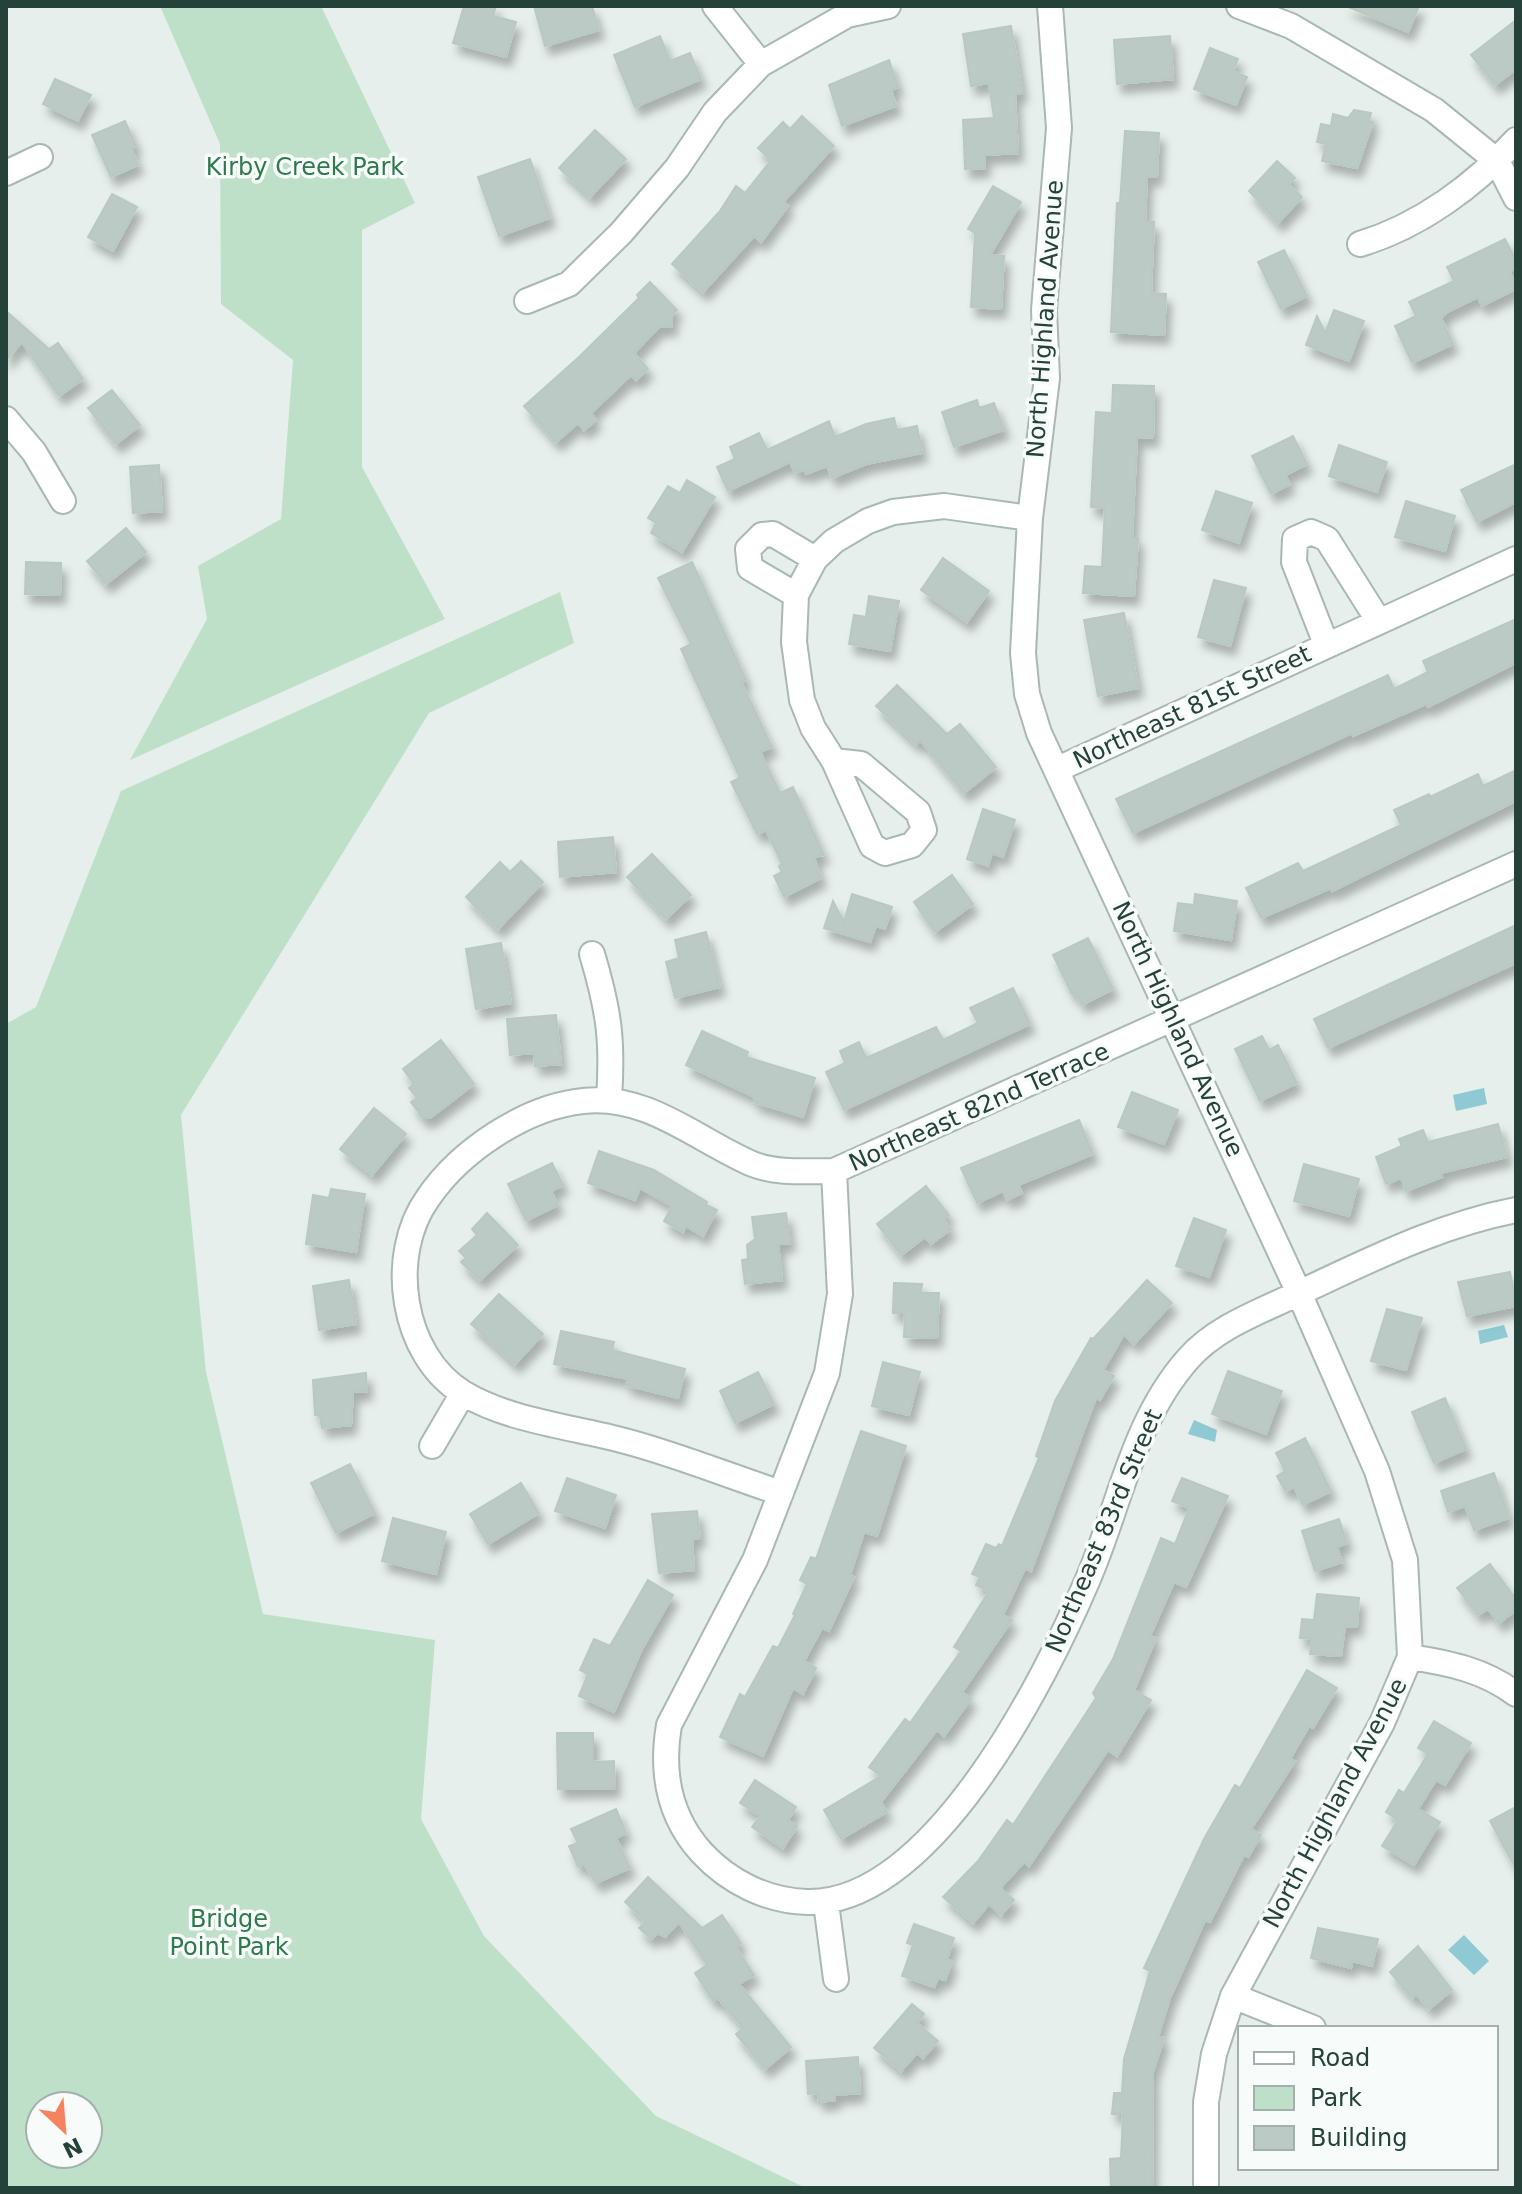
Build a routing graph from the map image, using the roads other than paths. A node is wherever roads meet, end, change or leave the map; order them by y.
1 (715, 6) edge
2 (888, 6) edge
3 (1050, 6) edge
4 (1239, 6) edge
5 (1296, 16) edge
6 (761, 64) junction
7 (1516, 140) edge
8 (40, 157) dead end
9 (1497, 161) junction
10 (6, 173) edge
11 (1516, 198) edge
12 (1360, 244) dead end
13 (527, 301) dead end
14 (6, 419) edge
15 (63, 501) dead end
16 (1030, 518) junction
17 (815, 559) junction
18 (1516, 559) edge
19 (796, 595) junction
20 (1378, 620) junction
21 (1326, 644) junction
22 (834, 761) dead end
23 (1058, 769) junction
24 (1516, 864) edge
25 (592, 954) dead end
26 (1174, 1020) junction
27 (609, 1099) junction
28 (834, 1171) junction
29 (1516, 1210) edge
30 (1299, 1293) junction
31 (463, 1393) junction
32 (432, 1446) dead end
33 (781, 1493) junction
34 (1410, 1657) junction
35 (1516, 1694) edge
36 (826, 1903) junction
37 (836, 1979) dead end
38 (1233, 1996) junction
39 (1308, 2026) edge
40 (1206, 2188) edge

1 - 6 street
2 - 6 street
3 - 16 street, North Highland Avenue
4 - 5 street
5 - 9 street
6 - 13 street
7 - 9 street
8 - 10 street
9 - 11 street
9 - 12 street
14 - 15 street
16 - 17 street
16 - 23 street, North Highland Avenue
17 - 19 street
17 - 19 street
18 - 20 street, Northeast 81st Street
19 - 22 street
20 - 21 street, Northeast 81st Street
20 - 21 street, Northeast 81st Street
21 - 23 street, Northeast 81st Street
23 - 26 street, North Highland Avenue
24 - 26 street, Northeast 82nd Terrace
25 - 27 street
26 - 28 street, Northeast 82nd Terrace
26 - 30 street, North Highland Avenue
27 - 28 street, Northeast 82nd Terrace
27 - 31 street, Northeast 82nd Terrace
28 - 33 street
29 - 30 street, Northeast 83rd Street
30 - 34 street, North Highland Avenue
30 - 36 street, Northeast 83rd Street
31 - 32 street
31 - 33 street, Northeast 82nd Terrace
33 - 36 street
34 - 35 street
34 - 38 street, North Highland Avenue
36 - 37 street
38 - 39 street
38 - 40 street, North Highland Avenue

